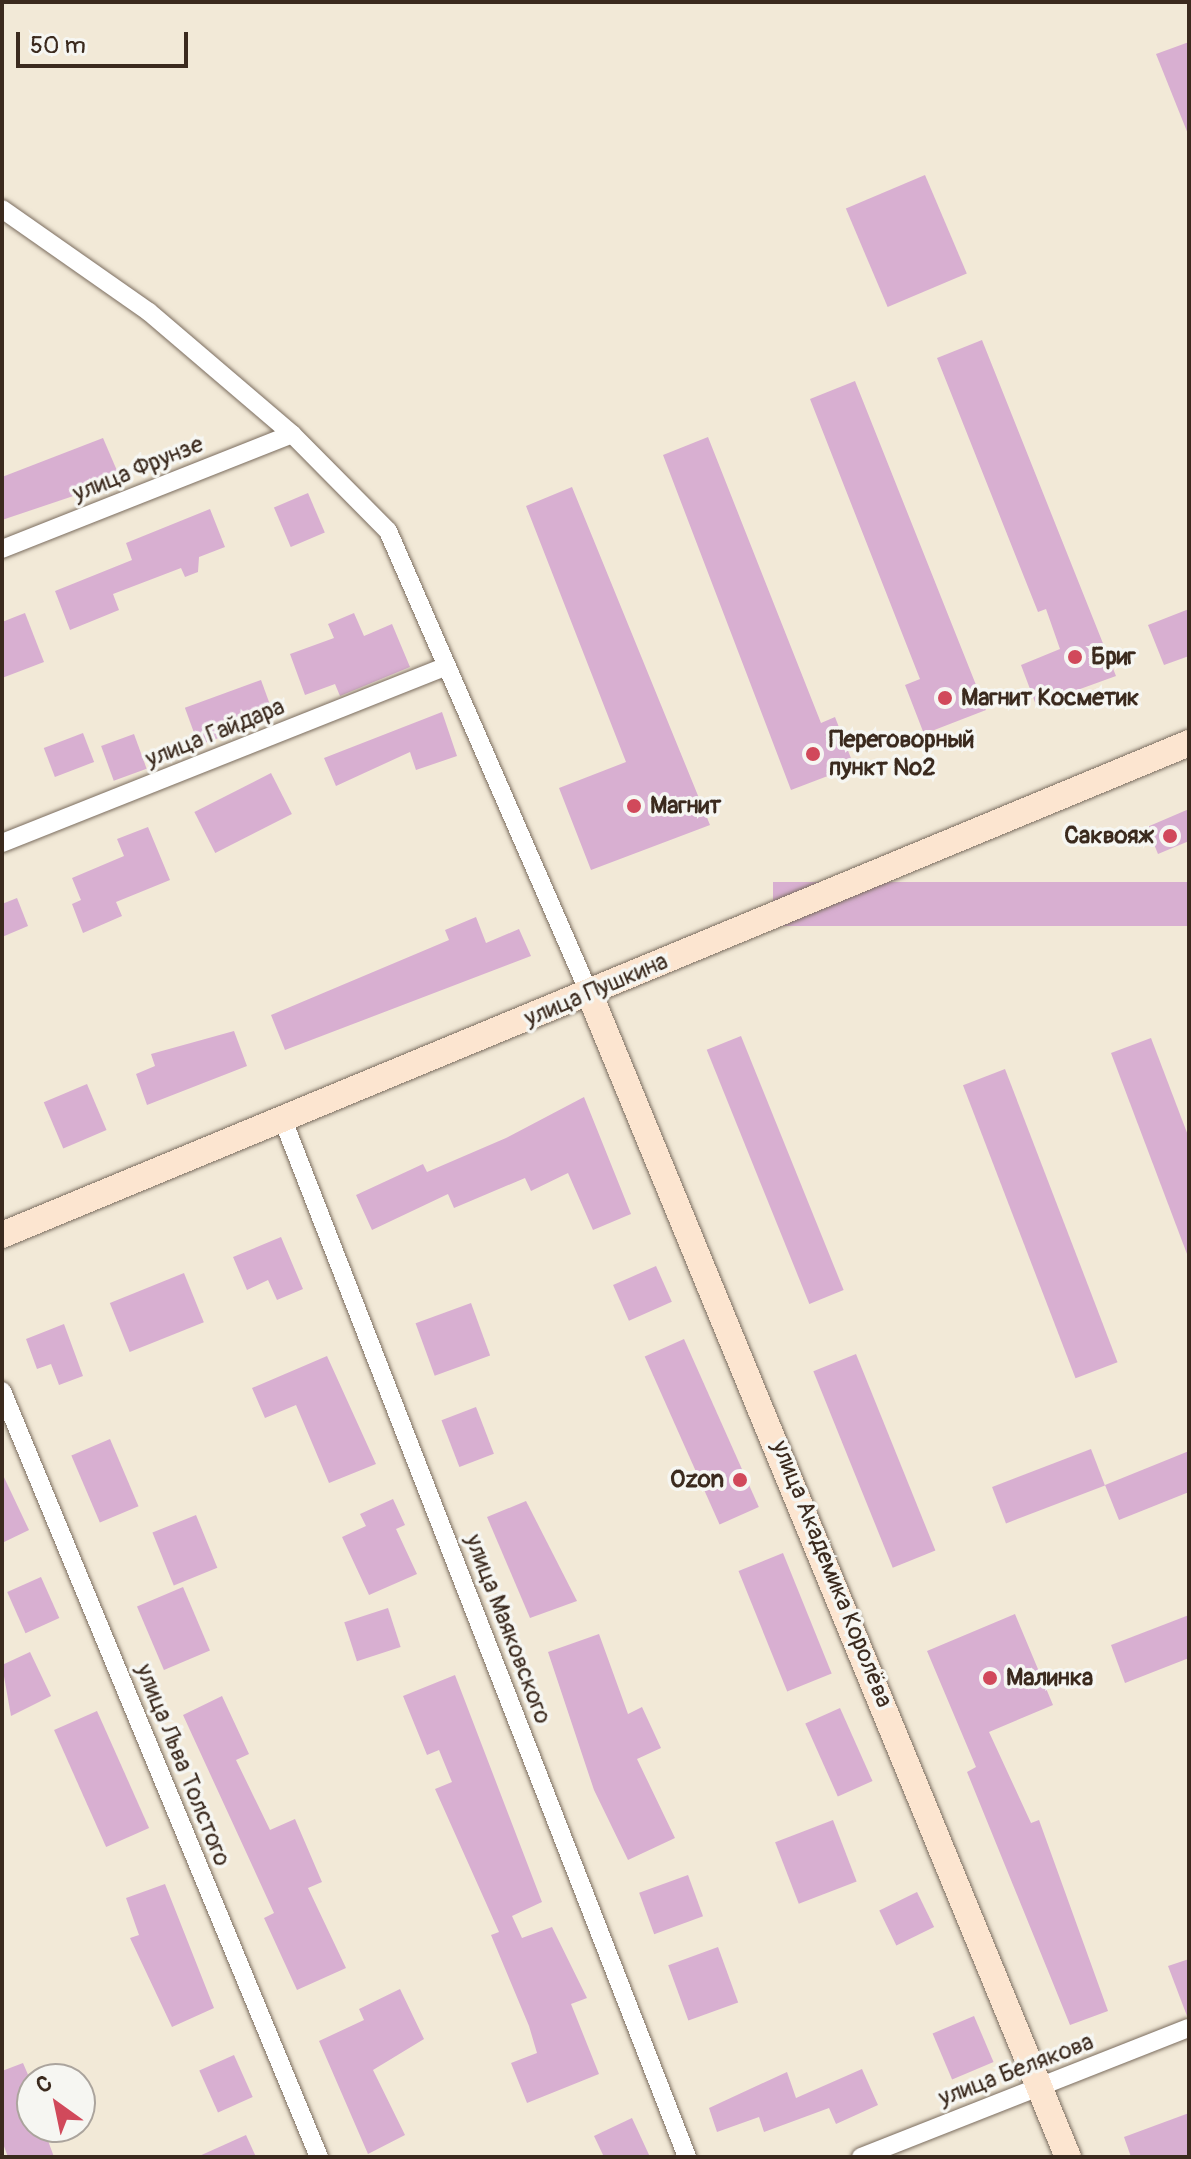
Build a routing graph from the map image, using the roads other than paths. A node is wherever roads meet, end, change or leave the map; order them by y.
1 (3, 211) edge
2 (292, 434) junction
3 (2, 549) edge
4 (445, 667) junction
5 (1189, 743) edge
6 (2, 843) edge
7 (590, 995) junction
8 (283, 1120) junction
9 (2, 1235) edge
10 (2, 1391) edge
11 (1189, 2028) edge
12 (1039, 2086) junction
13 (319, 2157) edge
14 (687, 2157) edge
15 (861, 2157) edge
16 (1068, 2157) edge

1 - 2 street
2 - 3 street, улица Фрунзе
2 - 4 street
4 - 6 street, улица Гайдара
4 - 7 street
5 - 7 street, улица Пушкина
7 - 8 street, улица Пушкина
7 - 12 street, улица Академика Королёва
8 - 9 street, улица Пушкина
8 - 14 street, улица Маяковского
10 - 13 street, улица Льва Толстого
11 - 12 street, улица Белякова
12 - 15 street, улица Белякова
12 - 16 street, улица Академика Королёва

